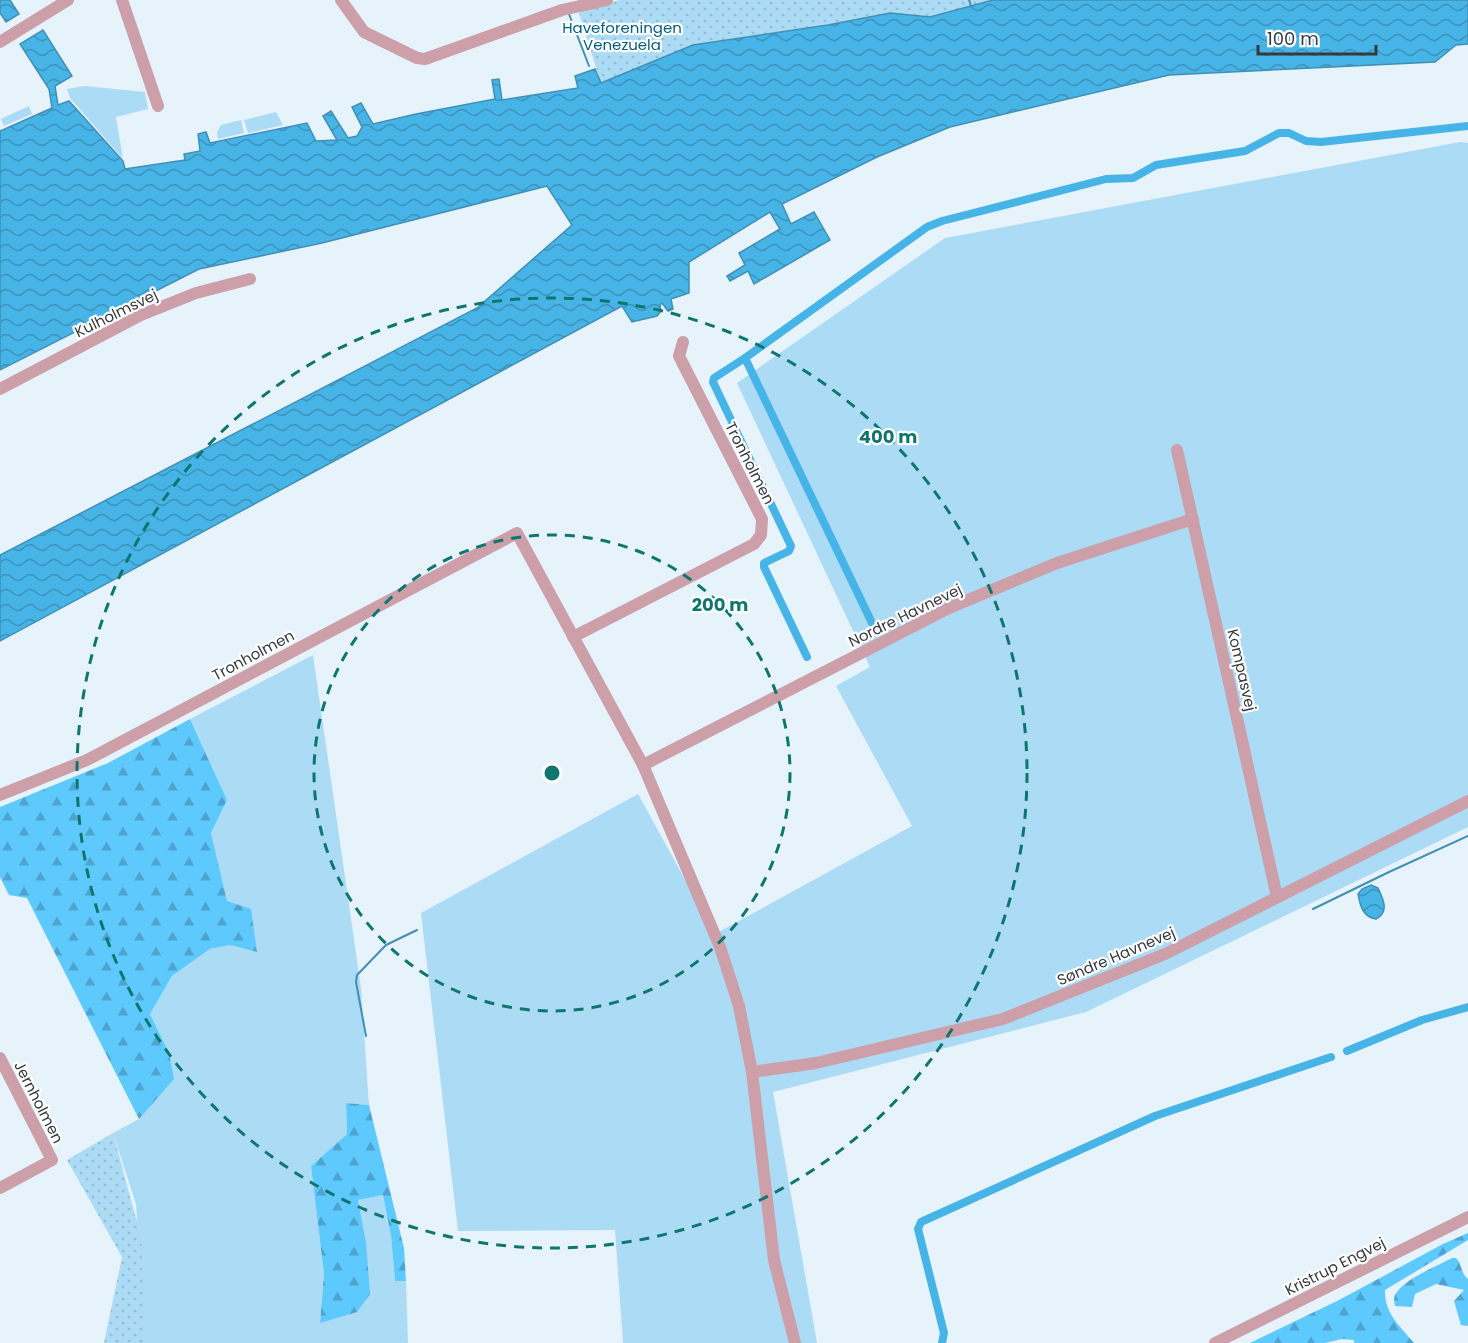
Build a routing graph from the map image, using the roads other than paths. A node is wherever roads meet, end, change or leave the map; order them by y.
1 (68, 0) edge
2 (122, 0) edge
3 (340, 0) edge
4 (607, 0) edge
5 (0, 42) edge
6 (158, 106) dead end
7 (250, 279) dead end
8 (683, 342) dead end
9 (0, 389) edge
10 (1177, 450) dead end
11 (1193, 519) junction
12 (573, 637) junction
13 (643, 765) junction
14 (0, 795) edge
15 (1468, 801) edge
16 (1277, 897) junction
17 (0, 1058) edge
18 (752, 1072) junction
19 (0, 1188) edge
20 (1468, 1216) edge
21 (795, 1343) edge
22 (1215, 1343) edge

1 - 5 street
2 - 6 street
3 - 4 street
7 - 9 street, Kulholmsvej
8 - 12 street, Tronholmen
10 - 11 street, Kompasvej
11 - 13 street, Nordre Havnevej
11 - 16 street, Kompasvej
12 - 13 street
12 - 14 street, Tronholmen
13 - 18 street
15 - 16 street, Søndre Havnevej
16 - 18 street, Søndre Havnevej
17 - 19 street, Jernholmen
18 - 21 street
20 - 22 street, Kristrup Engvej

